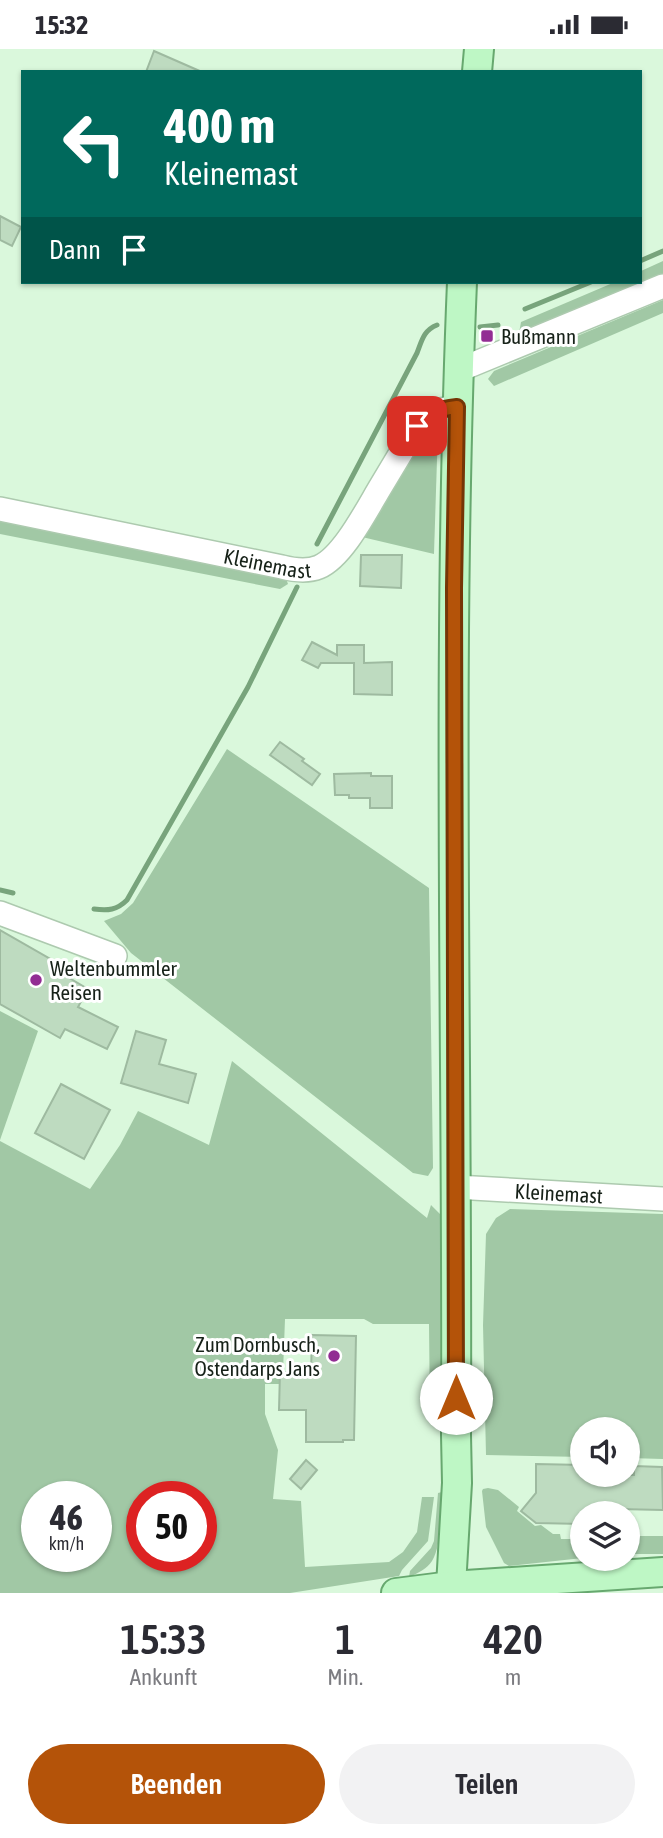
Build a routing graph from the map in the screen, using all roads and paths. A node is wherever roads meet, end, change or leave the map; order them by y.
1 (479, 49) edge
2 (477, 70) edge
3 (462, 284) edge
4 (663, 286) edge
5 (458, 370) junction
6 (457, 407) junction
7 (0, 509) edge
8 (0, 913) edge
9 (115, 956) dead end
10 (456, 1187) junction
11 (663, 1199) edge
12 (663, 1572) edge
13 (452, 1589) edge
14 (396, 1593) edge

1 - 2 main road
3 - 5 main road
4 - 5 street
5 - 6 main road
6 - 7 street, Kleinemast
6 - 10 main road
8 - 9 street
10 - 11 street, Kleinemast
10 - 13 main road
12 - 13 main road
13 - 14 main road

